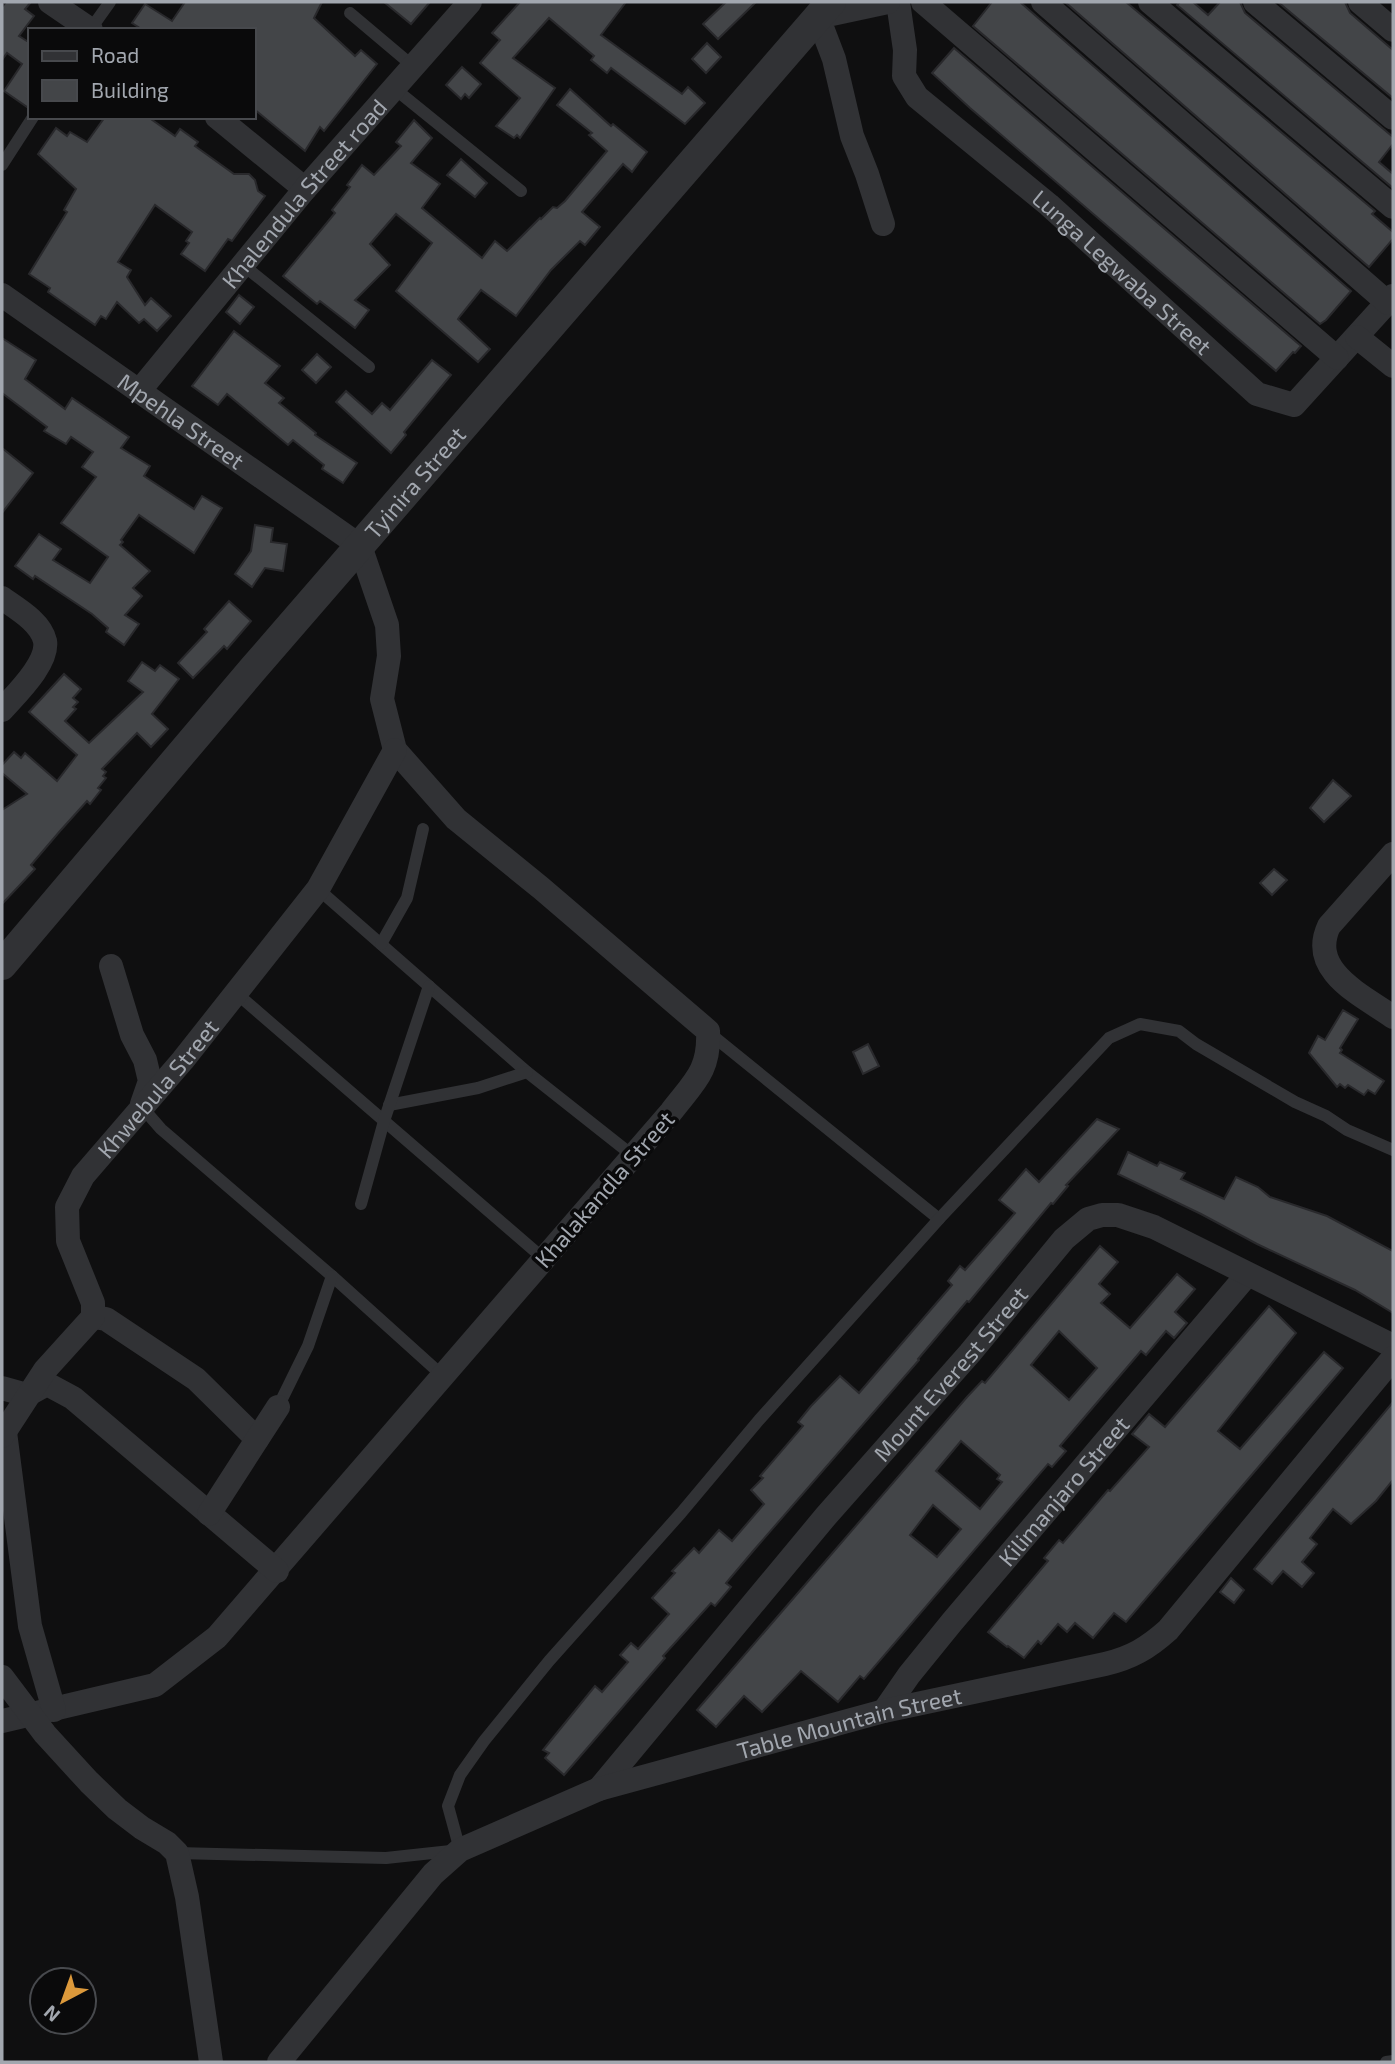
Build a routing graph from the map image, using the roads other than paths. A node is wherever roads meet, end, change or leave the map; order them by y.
1 (50, 2) edge
2 (110, 2) edge
3 (470, 2) edge
4 (888, 2) edge
5 (898, 2) edge
6 (923, 2) edge
7 (1044, 2) edge
8 (1150, 2) edge
9 (1255, 2) edge
10 (1360, 2) edge
11 (824, 9) edge
12 (350, 13) dead end
13 (88, 28) edge
14 (92, 28) edge
15 (1393, 30) edge
16 (414, 67) junction
17 (395, 89) junction
18 (1393, 118) edge
19 (32, 119) edge
20 (220, 119) edge
21 (2, 165) edge
22 (305, 189) junction
23 (521, 191) dead end
24 (1393, 207) edge
25 (883, 224) dead end
26 (243, 265) junction
27 (2, 295) edge
28 (1390, 300) edge
29 (1357, 337) junction
30 (1338, 358) junction
31 (1393, 366) edge
32 (369, 367) dead end
33 (140, 390) junction
34 (360, 546) junction
35 (2, 598) edge
36 (2, 710) edge
37 (395, 750) junction
38 (423, 829) dead end
39 (1393, 854) edge
40 (318, 889) junction
41 (381, 944) junction
42 (2, 965) edge
43 (111, 966) dead end
44 (429, 986) junction
45 (236, 993) junction
46 (1393, 1017) edge
47 (708, 1031) junction
48 (527, 1072) junction
49 (389, 1105) junction
50 (141, 1106) junction
51 (384, 1121) junction
52 (1393, 1150) edge
53 (632, 1155) junction
54 (361, 1204) dead end
55 (939, 1219) junction
56 (544, 1259) junction
57 (1247, 1275) junction
58 (332, 1276) junction
59 (93, 1317) junction
60 (1393, 1346) edge
61 (1393, 1358) edge
62 (444, 1377) junction
63 (2, 1388) edge
64 (27, 1395) junction
65 (278, 1407) joint
66 (4, 1434) edge
67 (257, 1439) junction
68 (209, 1514) junction
69 (276, 1571) junction
70 (2, 1676) edge
71 (42, 1711) junction
72 (884, 1711) junction
73 (2, 1721) edge
74 (599, 1789) junction
75 (460, 1850) junction
76 (177, 1853) junction
77 (1393, 2061) edge
78 (211, 2062) edge
79 (279, 2062) edge
80 (1386, 2062) edge

1 - 13 street
2 - 14 lane
3 - 16 street, Khalendula Street road
4 - 11 street
5 - 30 street, Lunga Legwaba Street
6 - 30 street
7 - 28 street
8 - 24 street
9 - 18 street
10 - 15 street
11 - 25 street
11 - 34 street, Tyinira Street
12 - 16 lane
16 - 17 street, Khalendula Street road
17 - 22 street, Khalendula Street road
17 - 23 lane
19 - 21 lane
20 - 22 street
22 - 26 street, Khalendula Street road
26 - 32 lane
26 - 33 street, Khalendula Street road
27 - 33 street, Mpehla Street
28 - 29 street, Lunga Legwaba Street
29 - 30 street, Lunga Legwaba Street
29 - 31 street
33 - 34 street, Mpehla Street
34 - 37 street
34 - 42 street, Tyinira Street
35 - 36 street
37 - 40 street, Khwebula Street
37 - 47 street
38 - 41 lane
39 - 46 street
40 - 41 lane
40 - 45 street, Khwebula Street
41 - 44 lane
43 - 50 street
44 - 48 lane
44 - 49 lane
45 - 50 street, Khwebula Street
45 - 51 lane
47 - 53 street, Khalakandla Street
47 - 55 lane
48 - 49 lane
48 - 53 lane
49 - 51 lane
50 - 58 lane
50 - 59 street, Khwebula Street
51 - 54 lane
51 - 56 lane
52 - 55 lane
53 - 56 street, Khalakandla Street
55 - 75 lane
56 - 62 street, Khalakandla Street
57 - 60 street, Mount Everest Street
57 - 72 street, Kilimanjaro Street
57 - 74 street, Mount Everest Street
58 - 62 lane
58 - 65 lane
59 - 64 street
59 - 67 street
61 - 72 street, Table Mountain Street
62 - 69 street, Khalakandla Street
63 - 64 street
64 - 66 street
64 - 68 street
65 - 67 street
66 - 71 street
67 - 68 street
68 - 69 street
69 - 71 street, Khalakandla Street
70 - 71 street
71 - 73 street, Khalakandla Street
71 - 76 street
72 - 74 street, Table Mountain Street
74 - 75 street, Table Mountain Street
75 - 76 lane
75 - 79 street, Table Mountain Street
76 - 78 street
77 - 80 lane

